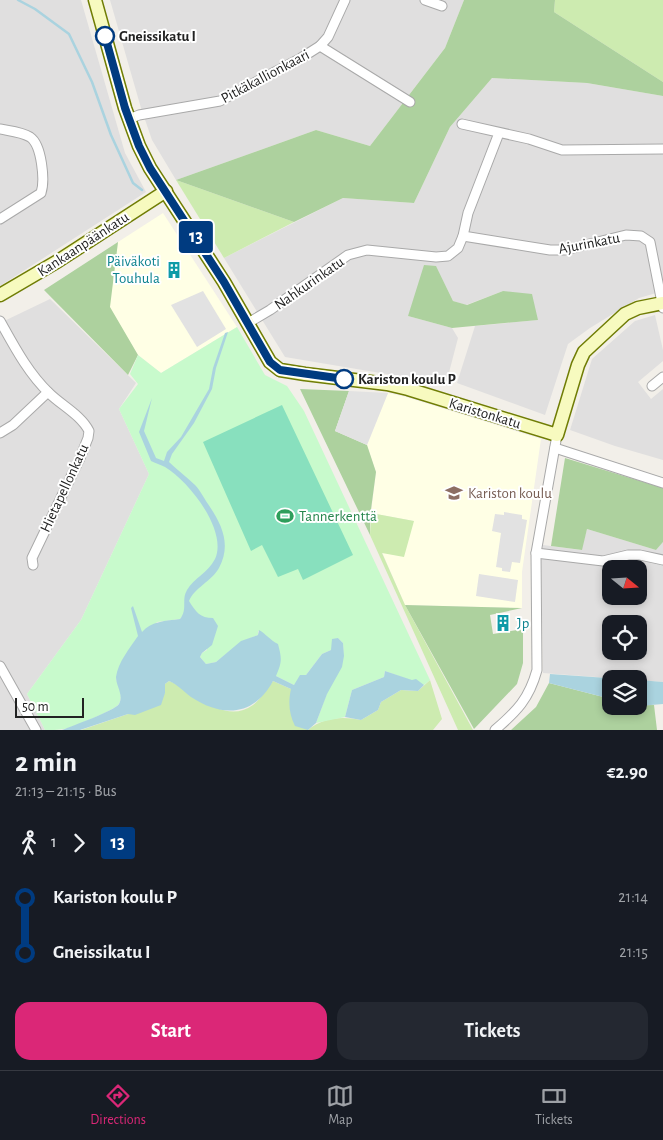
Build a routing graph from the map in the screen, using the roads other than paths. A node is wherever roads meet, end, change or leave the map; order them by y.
1 (95, 0) edge
2 (345, 0) edge
3 (425, 0) edge
4 (442, 6) dead end
5 (320, 46) junction
6 (410, 102) dead end
7 (129, 119) junction
8 (462, 124) dead end
9 (0, 129) edge
10 (499, 133) junction
11 (663, 149) edge
12 (166, 191) junction
13 (0, 219) edge
14 (463, 236) junction
15 (0, 295) edge
16 (663, 305) edge
17 (0, 321) edge
18 (248, 323) junction
19 (2, 332) edge
20 (663, 377) edge
21 (652, 386) dead end
22 (48, 392) junction
23 (0, 433) edge
24 (557, 435) junction
25 (555, 448) junction
26 (663, 482) edge
27 (536, 553) junction
28 (663, 560) edge
29 (33, 565) dead end
30 (0, 666) edge
31 (36, 730) edge
32 (495, 730) edge

1 - 7 street, Karistonkatu
2 - 5 street, Pitkäkallionkaari
3 - 4 street
5 - 6 street
5 - 7 street, Pitkäkallionkaari
7 - 12 street, Karistonkatu
8 - 10 street
9 - 13 street
10 - 11 street
10 - 14 street, Nahkurinkatu
12 - 15 street, Kankaanpäänkatu
12 - 18 street, Karistonkatu
14 - 16 street, Ajurinkatu
14 - 18 street, Nahkurinkatu
16 - 24 street
17 - 19 street, Hietapellonkatu
18 - 24 street, Karistonkatu
19 - 22 street, Hietapellonkatu
20 - 21 street
22 - 23 street
22 - 29 street, Hietapellonkatu
24 - 25 street
25 - 26 street
25 - 27 street
27 - 28 street
27 - 32 street
30 - 31 street

